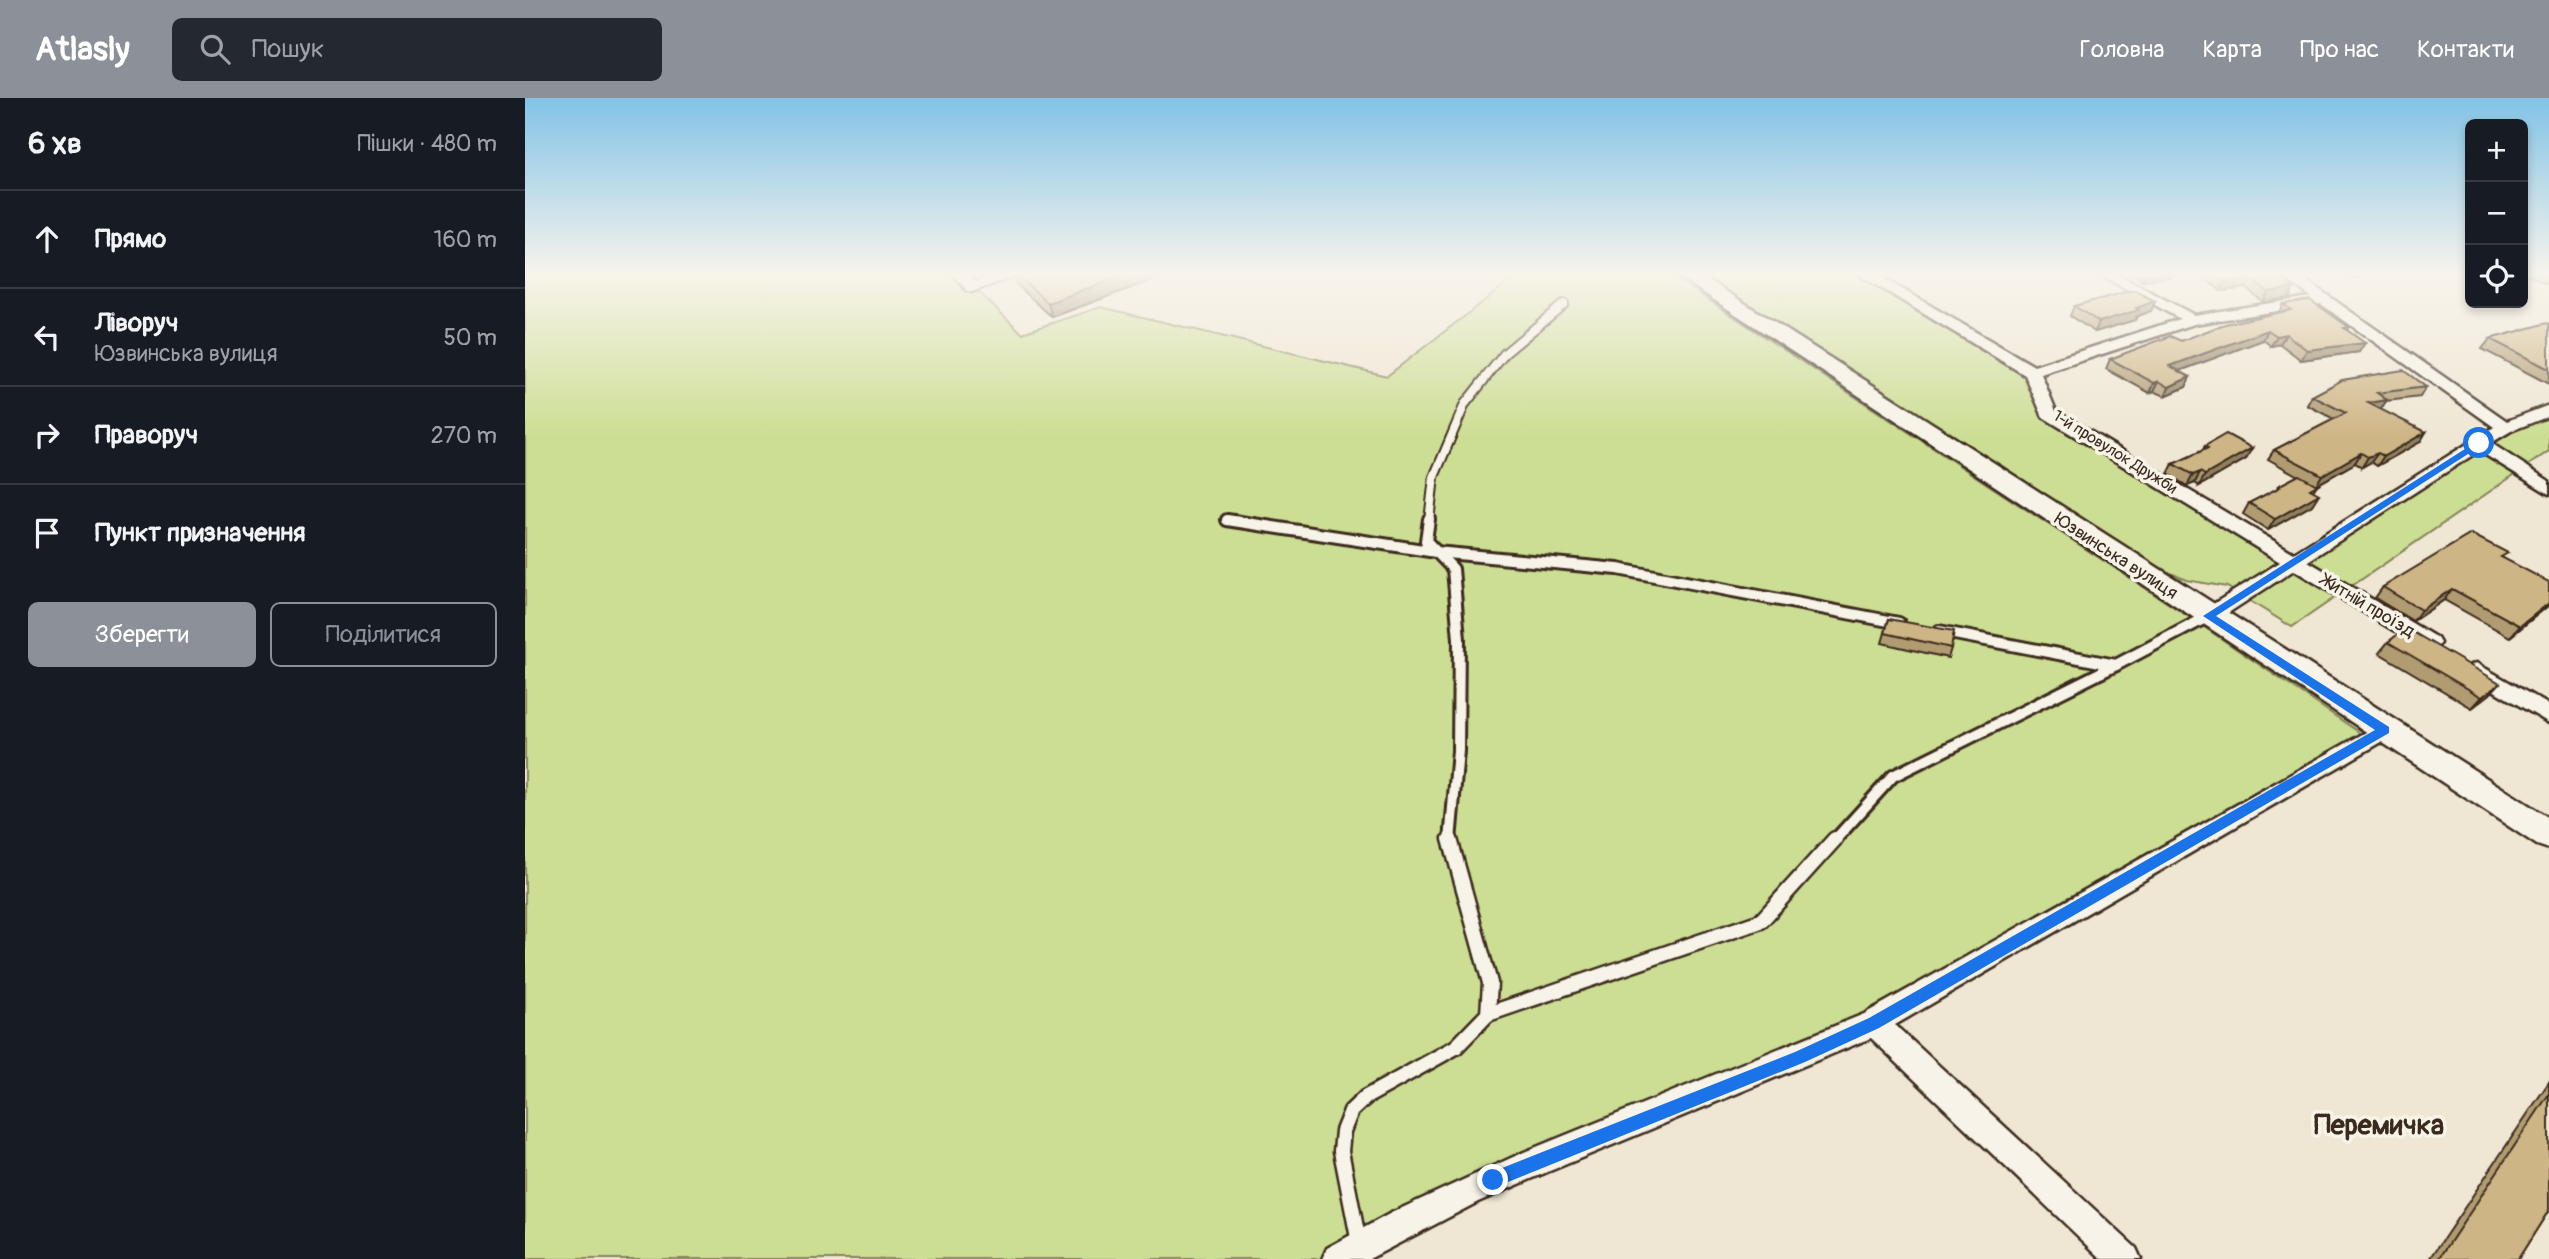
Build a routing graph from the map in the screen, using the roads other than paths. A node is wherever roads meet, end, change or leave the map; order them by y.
1 (1535, 328) edge
2 (1768, 328) edge
3 (1957, 328) edge
4 (2167, 328) edge
5 (2362, 328) edge
6 (2032, 372) junction
7 (2549, 410) edge
8 (2505, 427) junction
9 (2479, 443) junction
10 (2549, 489) edge
11 (1227, 520) dead end
12 (1436, 552) junction
13 (2294, 561) junction
14 (2209, 616) junction
15 (1914, 626) edge
16 (1927, 629) edge
17 (2116, 665) junction
18 (2549, 715) edge
19 (2385, 730) junction
20 (2549, 835) edge
21 (1487, 1014) junction
22 (1874, 1023) junction
23 (1349, 1252) edge
24 (2125, 1259) edge

1 - 12 lane
2 - 14 main road, Юзвинська вулиця
3 - 6 street
4 - 6 street
5 - 8 street
6 - 13 street, 1-й провулок Дружби
7 - 8 street
8 - 9 street
9 - 10 street
9 - 13 street
11 - 12 lane
12 - 15 lane
12 - 21 lane
13 - 14 street
13 - 18 street, Житній проїзд
14 - 17 lane
14 - 19 main road, Юзвинська вулиця
16 - 17 lane
17 - 21 lane
19 - 20 main road, Юзвинська вулиця
19 - 22 street
21 - 23 lane
22 - 23 street
22 - 24 street

